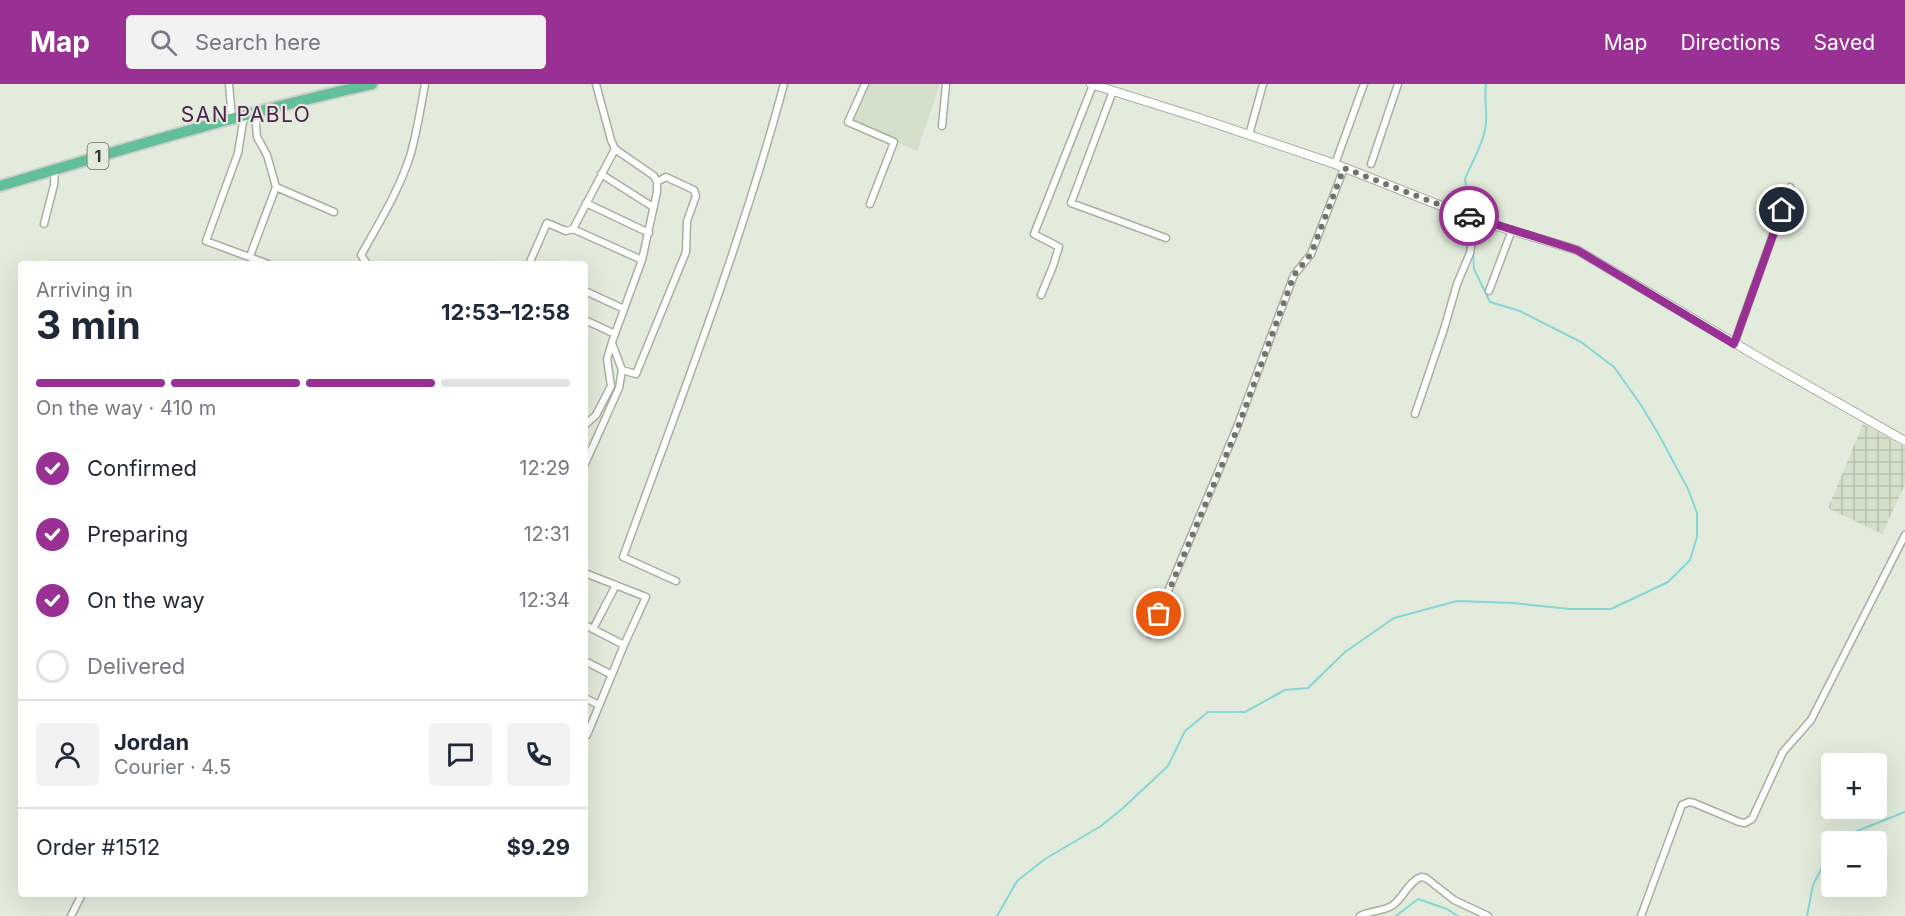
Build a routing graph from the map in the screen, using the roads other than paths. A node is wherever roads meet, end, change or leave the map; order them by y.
1 (230, 84) edge
2 (372, 84) edge
3 (425, 84) edge
4 (596, 84) edge
5 (784, 84) edge
6 (865, 84) edge
7 (946, 84) edge
8 (1092, 84) edge
9 (1263, 84) edge
10 (1364, 84) edge
11 (1398, 84) edge
12 (1113, 91) junction
13 (249, 114) junction
14 (232, 119) junction
15 (942, 126) dead end
16 (1249, 135) junction
17 (615, 149) junction
18 (1335, 164) junction
19 (1371, 164) dead end
20 (1344, 168) junction
21 (55, 169) junction
22 (602, 174) junction
23 (657, 182) junction
24 (0, 186) edge
25 (1790, 187) dead end
26 (276, 188) junction
27 (586, 203) junction
28 (870, 204) dead end
29 (653, 207) junction
30 (334, 212) dead end
31 (1473, 218) junction
32 (44, 224) dead end
33 (573, 229) junction
34 (1512, 230) junction
35 (649, 233) junction
36 (1166, 238) dead end
37 (250, 256) junction
38 (642, 260) junction
39 (261, 261) edge
40 (365, 261) edge
41 (530, 261) edge
42 (1489, 291) dead end
43 (588, 292) edge
44 (1041, 295) dead end
45 (624, 309) junction
46 (588, 321) edge
47 (615, 334) junction
48 (612, 342) junction
49 (1734, 344) junction
50 (622, 369) junction
51 (1415, 414) dead end
52 (588, 422) edge
53 (1905, 441) edge
54 (588, 457) edge
55 (1905, 535) edge
56 (588, 574) edge
57 (676, 582) dead end
58 (616, 585) junction
59 (588, 626) edge
60 (593, 629) junction
61 (1150, 634) dead end
62 (624, 645) junction
63 (588, 663) edge
64 (612, 675) junction
65 (588, 700) edge
66 (599, 705) junction
67 (588, 732) edge
68 (80, 897) edge
69 (71, 916) edge
70 (1360, 916) edge
71 (1488, 916) edge
72 (1641, 916) edge

1 - 14 street
2 - 13 highway, 1
3 - 40 street
4 - 17 street
5 - 57 street
6 - 28 street
7 - 15 street
8 - 12 street
8 - 44 street
9 - 16 street
10 - 18 street
11 - 19 street
12 - 16 street
12 - 36 street
13 - 14 highway, 1
13 - 26 street
13 - 37 street
14 - 21 highway, 1
16 - 18 street
17 - 22 street
17 - 23 street
18 - 20 street
20 - 31 street
20 - 61 street
21 - 24 highway, 1
21 - 32 street
22 - 27 street
22 - 29 street
23 - 29 street
23 - 50 street
25 - 49 street
26 - 30 street
26 - 37 street
27 - 33 street
27 - 35 street
29 - 35 street
31 - 34 street
31 - 51 street
33 - 38 street
33 - 41 street
34 - 42 street
34 - 49 street
35 - 38 street
37 - 39 street
38 - 45 street
43 - 45 street
45 - 47 street
46 - 47 street
47 - 48 street
48 - 50 street
48 - 52 street
49 - 53 street
50 - 54 street
55 - 72 street
56 - 58 street
58 - 60 street
58 - 62 street
59 - 60 street
60 - 62 street
62 - 64 street
63 - 64 street
64 - 66 street
65 - 66 street
66 - 67 street
68 - 69 street
70 - 71 street

